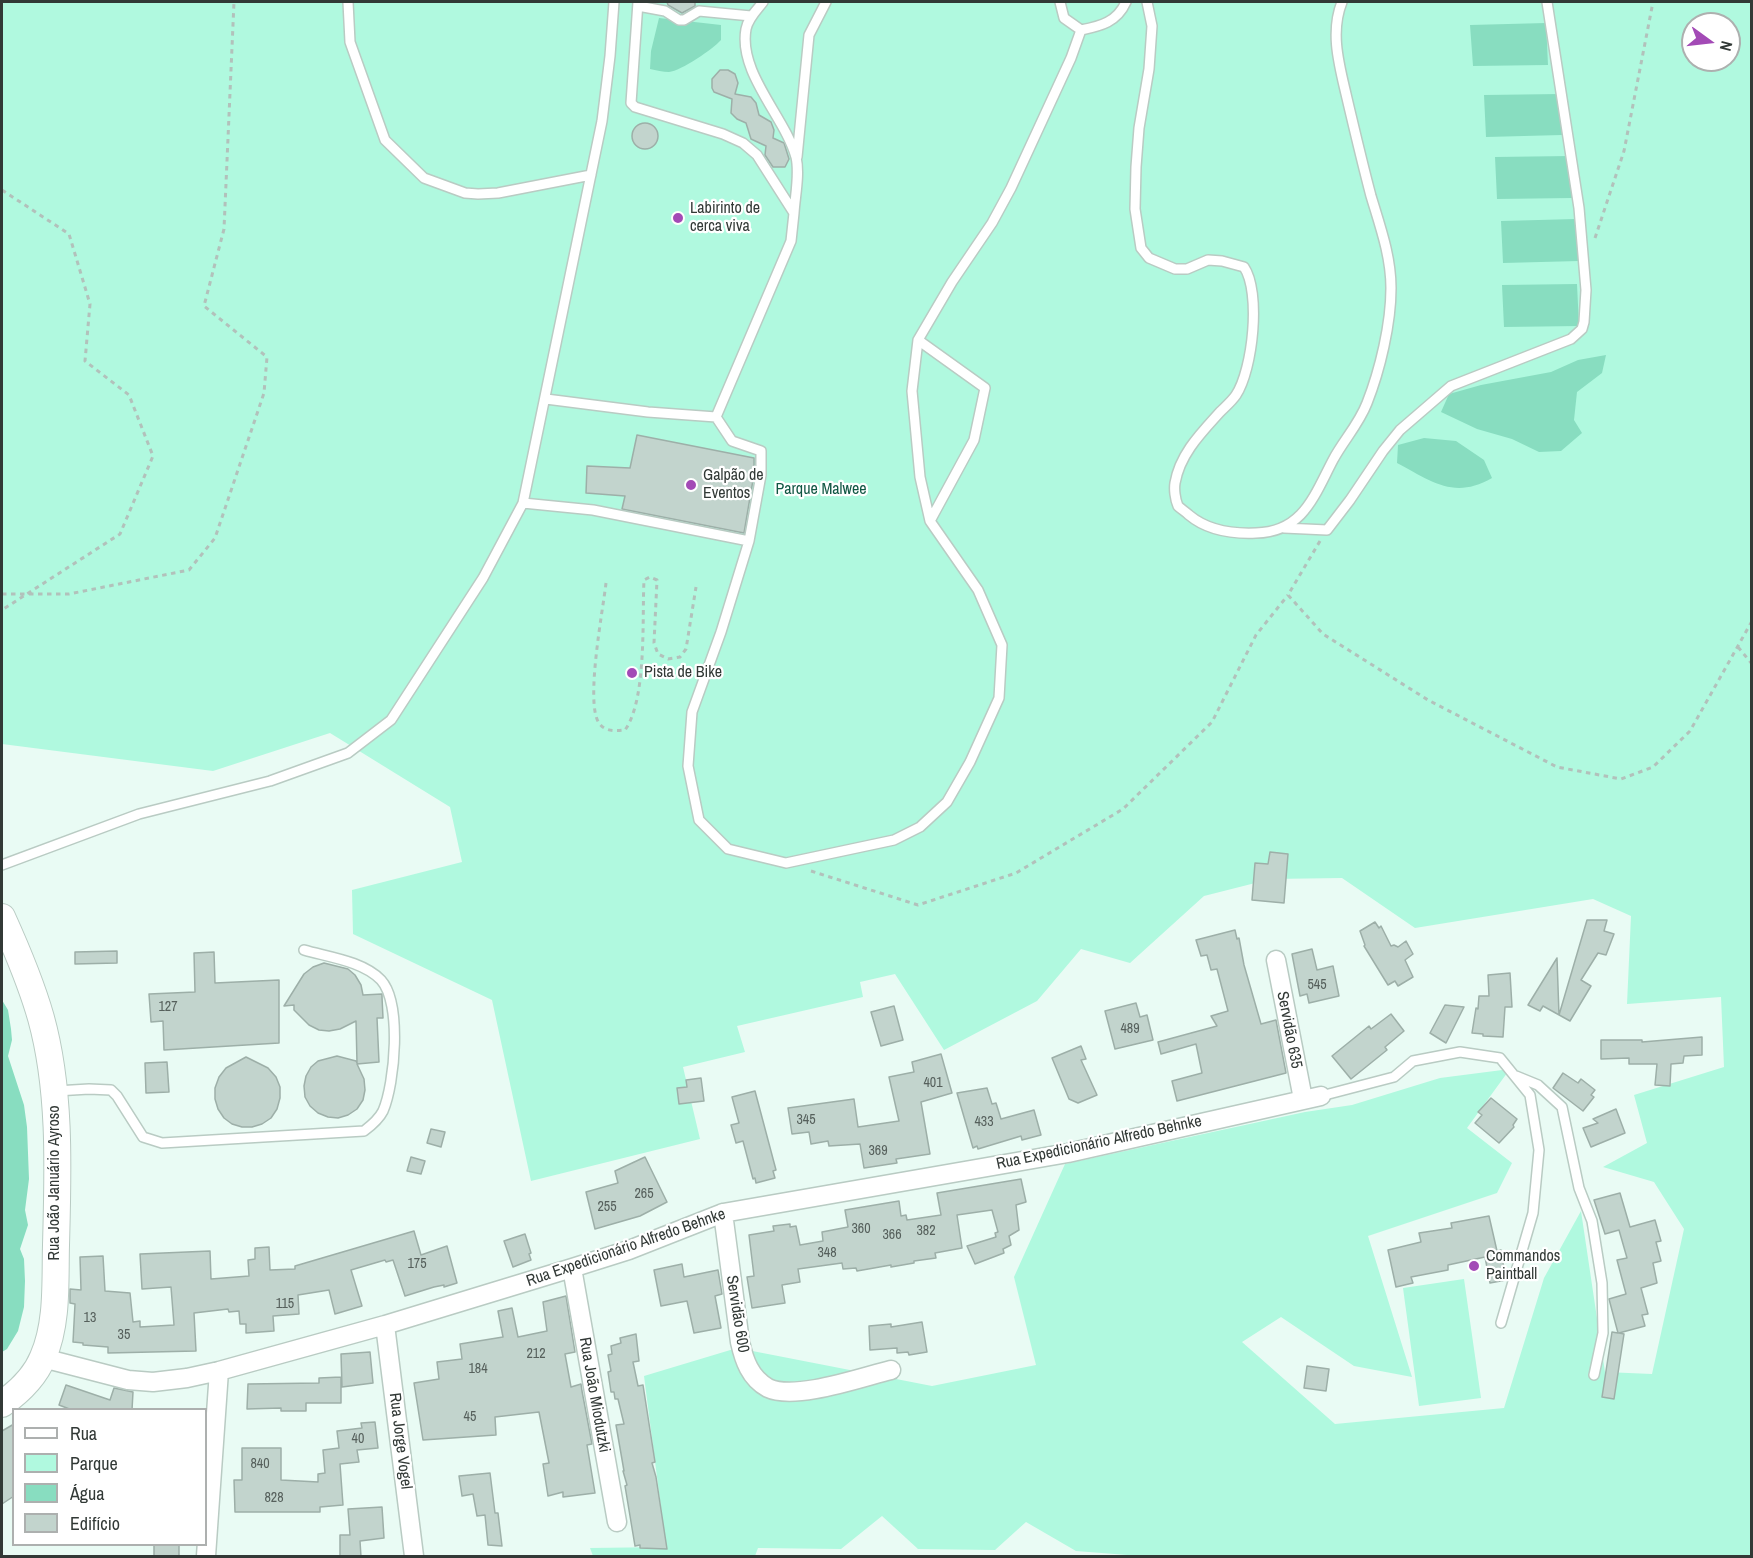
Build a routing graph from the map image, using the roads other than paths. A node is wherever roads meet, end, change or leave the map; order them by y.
1 (348, 2) edge
2 (614, 2) edge
3 (763, 2) edge
4 (826, 2) edge
5 (1060, 2) edge
6 (1126, 2) edge
7 (1147, 2) edge
8 (1342, 2) edge
9 (1547, 2) edge
10 (638, 4) edge
11 (751, 16) junction
12 (1081, 30) junction
13 (796, 160) junction
14 (591, 175) junction
15 (794, 213) junction
16 (918, 340) junction
17 (546, 399) junction
18 (716, 417) junction
19 (523, 503) junction
20 (930, 520) junction
21 (1284, 528) junction
22 (750, 541) junction
23 (2, 865) edge
24 (2, 917) edge
25 (304, 950) dead end
26 (1276, 960) dead end
27 (1515, 1076) junction
28 (54, 1092) junction
29 (1321, 1096) joint
30 (1303, 1099) junction
31 (723, 1213) junction
32 (572, 1268) junction
33 (1501, 1323) dead end
34 (385, 1325) junction
35 (43, 1358) junction
36 (891, 1370) dead end
37 (219, 1371) junction
38 (1594, 1375) dead end
39 (2, 1404) edge
40 (617, 1522) dead end
41 (207, 1543) edge
42 (414, 1557) edge

1 - 14 lane
2 - 14 lane
3 - 11 lane
4 - 13 lane
5 - 12 lane
6 - 12 lane
7 - 21 lane
8 - 21 lane
9 - 21 lane
10 - 11 lane
10 - 15 lane
11 - 13 lane
12 - 16 lane
13 - 15 lane
14 - 17 lane
15 - 18 lane
16 - 20 lane
16 - 20 lane
17 - 18 lane
17 - 19 lane
18 - 22 lane
19 - 22 lane
19 - 23 lane
20 - 22 lane
24 - 28 main road, Rua João Januário Ayroso
25 - 28 lane
26 - 30 street, Servidão 635
27 - 29 lane
27 - 33 lane
27 - 38 lane
28 - 35 main road, Rua João Januário Ayroso
29 - 30 street, Rua Expedicionário Alfredo Behnke
30 - 31 street, Rua Expedicionário Alfredo Behnke
31 - 32 street, Rua Expedicionário Alfredo Behnke
31 - 36 street, Servidão 600
32 - 34 street, Rua Expedicionário Alfredo Behnke
32 - 40 street, Rua João Miodutzki
34 - 37 street, Rua Expedicionário Alfredo Behnke
34 - 42 street, Rua Jorge Vogel
35 - 37 street, Rua Expedicionário Alfredo Behnke
35 - 39 main road, Rua João Januário Ayroso
37 - 41 street

